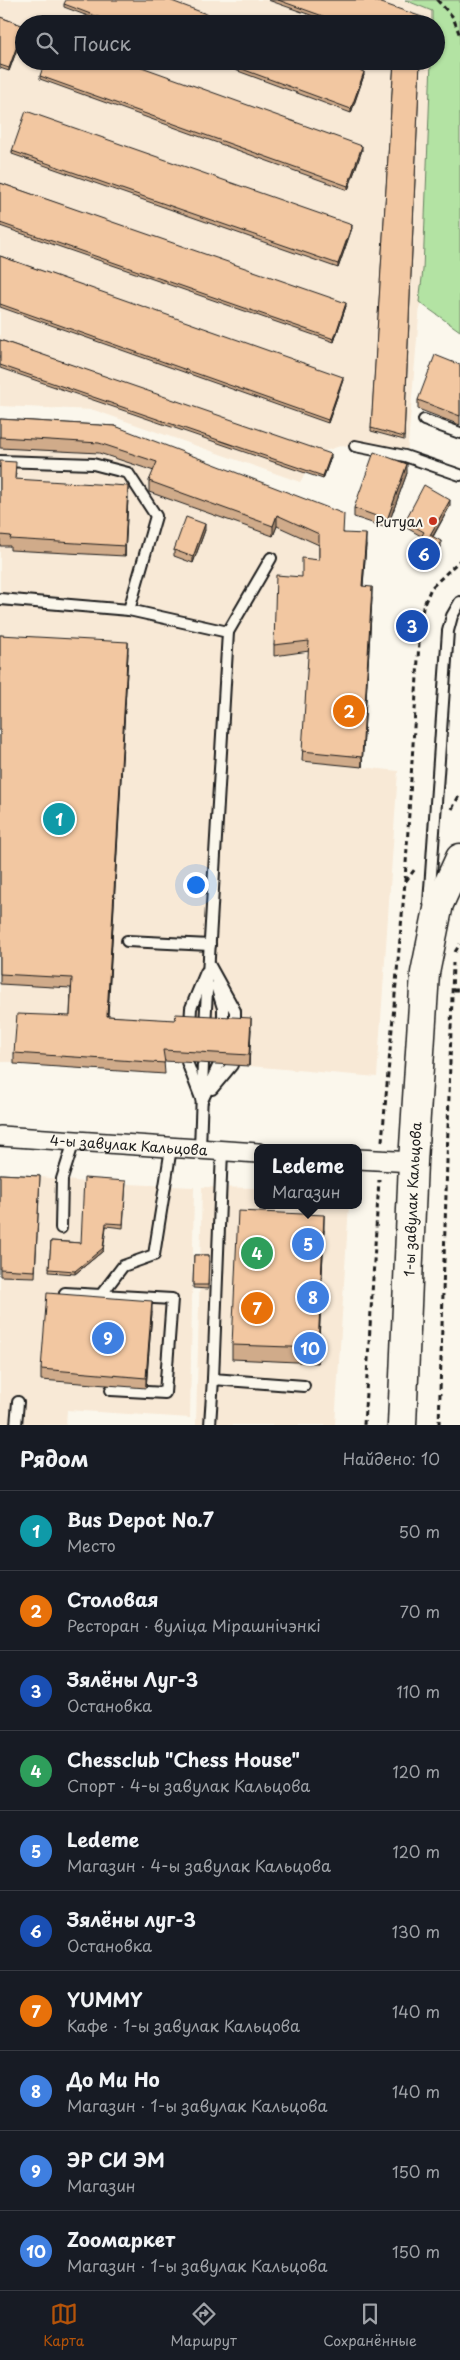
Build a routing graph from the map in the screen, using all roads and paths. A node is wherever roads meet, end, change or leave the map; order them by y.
1 (437, 0) edge
2 (460, 36) edge
3 (424, 420) dead end
4 (460, 433) edge
5 (355, 446) dead end
6 (0, 461) edge
7 (459, 472) edge
8 (271, 558) dead end
9 (460, 560) edge
10 (0, 599) edge
11 (460, 602) edge
12 (129, 610) junction
13 (228, 632) junction
14 (460, 858) edge
15 (405, 882) dead end
16 (127, 941) dead end
17 (460, 944) edge
18 (210, 945) junction
19 (209, 964) junction
20 (425, 973) junction
21 (453, 990) junction
22 (460, 990) edge
23 (190, 1025) edge
24 (205, 1026) edge
25 (223, 1027) edge
26 (235, 1028) edge
27 (187, 1062) edge
28 (203, 1063) edge
29 (219, 1064) edge
30 (232, 1065) edge
31 (202, 1101) junction
32 (0, 1136) edge
33 (74, 1141) junction
34 (172, 1148) junction
35 (200, 1149) junction
36 (222, 1151) junction
37 (254, 1153) edge
38 (362, 1159) edge
39 (413, 1162) junction
40 (61, 1228) dead end
41 (64, 1293) edge
42 (101, 1295) junction
43 (214, 1379) junction
44 (304, 1386) dead end
45 (111, 1390) edge
46 (18, 1402) dead end
47 (16, 1425) edge
48 (210, 1425) edge
49 (402, 1425) edge
50 (439, 1425) edge

1 - 2 path
3 - 4 lane
5 - 7 lane
6 - 12 lane
8 - 13 lane
9 - 15 path
10 - 12 lane
11 - 20 lane
12 - 13 lane
13 - 18 lane
14 - 20 main road, 1-ы завулак Кальцова
16 - 18 lane
17 - 21 path
18 - 19 lane
19 - 23 lane
19 - 24 lane
19 - 25 lane
19 - 26 lane
20 - 39 main road, 1-ы завулак Кальцова
21 - 22 path
21 - 50 path
27 - 31 lane
28 - 31 lane
29 - 31 lane
30 - 31 lane
31 - 35 lane
32 - 33 street, 4-ы завулак Кальцова
33 - 34 street, 4-ы завулак Кальцова
33 - 40 lane
34 - 35 street, 4-ы завулак Кальцова
34 - 42 lane
35 - 36 street, 4-ы завулак Кальцова
36 - 37 street, 4-ы завулак Кальцова
36 - 43 lane
38 - 39 street
39 - 49 main road, 1-ы завулак Кальцова
41 - 42 lane
42 - 45 lane
43 - 44 lane
43 - 48 lane
46 - 47 lane

